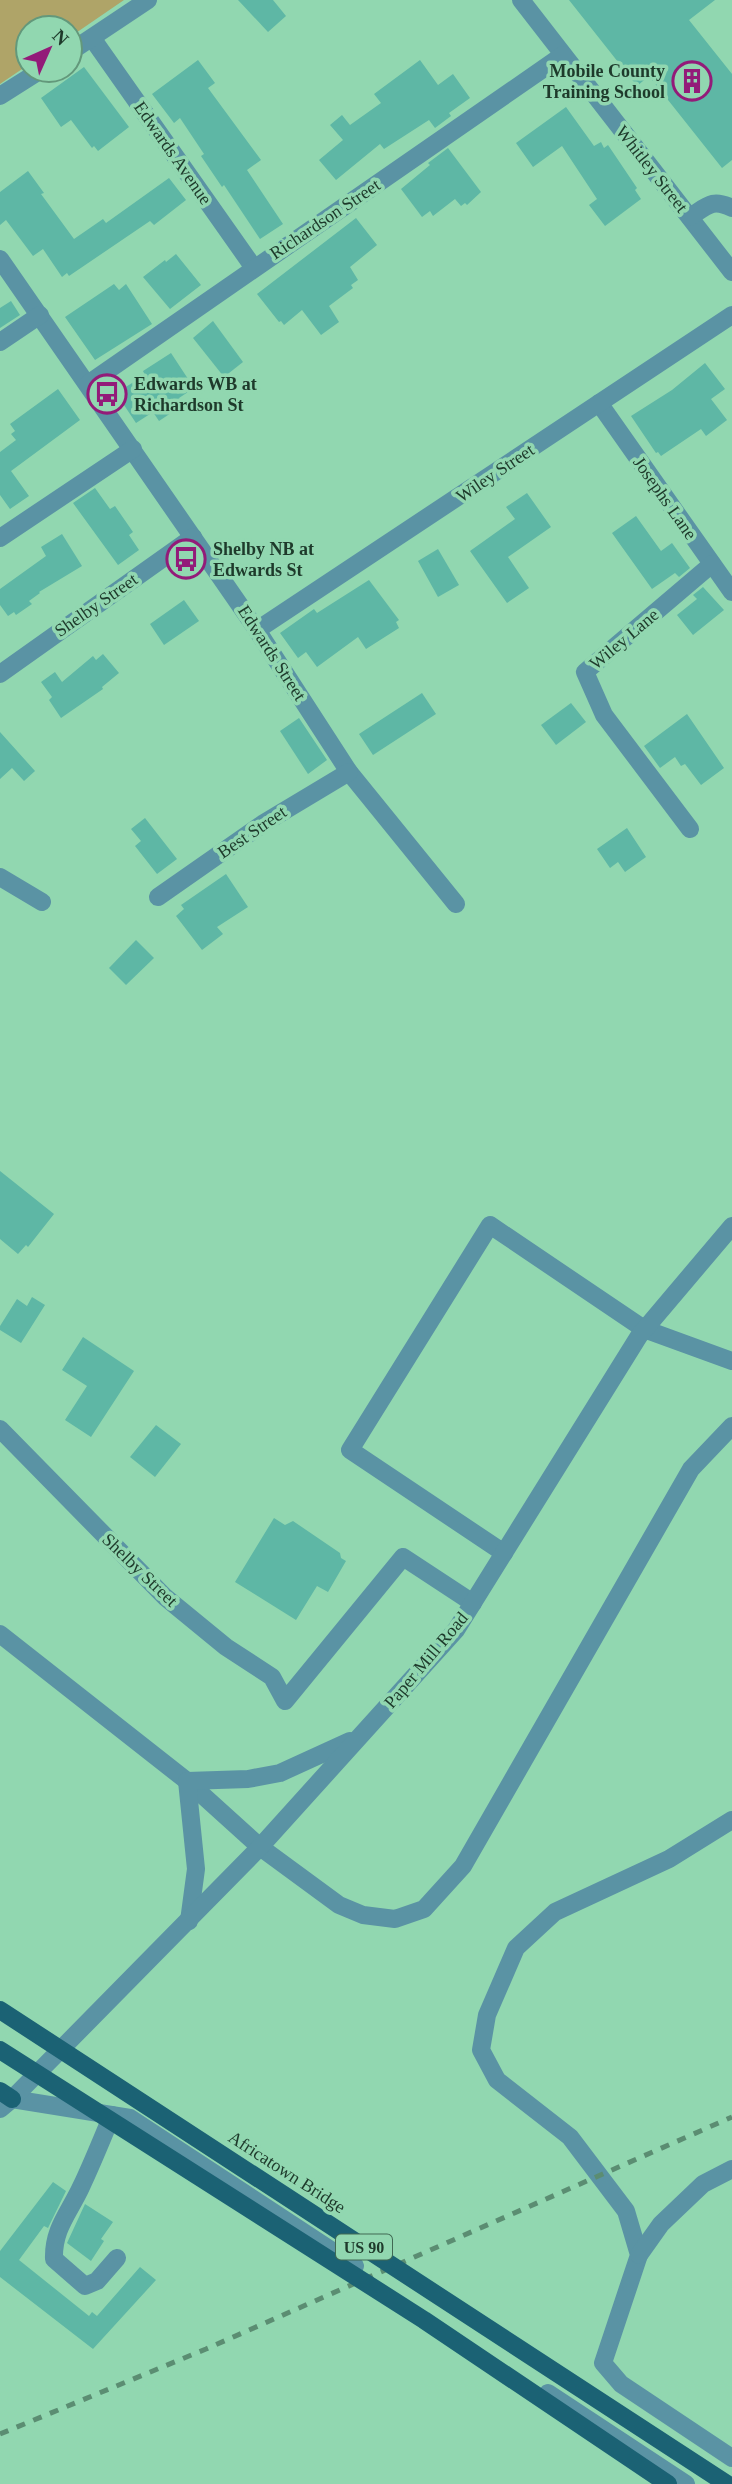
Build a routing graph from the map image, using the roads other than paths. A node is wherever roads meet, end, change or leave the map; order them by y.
1 (148, 0) edge
2 (521, 0) edge
3 (92, 38) junction
4 (84, 43) edge
5 (563, 55) junction
6 (19, 84) edge
7 (0, 96) edge
8 (732, 208) edge
9 (690, 217) junction
10 (0, 258) edge
11 (254, 268) junction
12 (732, 272) edge
13 (40, 315) junction
14 (732, 315) edge
15 (0, 342) edge
16 (88, 384) junction
17 (599, 403) junction
18 (133, 449) junction
19 (194, 537) junction
20 (0, 538) edge
21 (712, 564) junction
22 (732, 592) edge
23 (257, 630) junction
24 (0, 674) edge
25 (349, 772) junction
26 (690, 829) dead end
27 (0, 877) edge
28 (158, 897) dead end
29 (42, 902) dead end
30 (456, 904) dead end
31 (732, 1226) edge
32 (644, 1329) junction
33 (732, 1361) edge
34 (732, 1426) edge
35 (0, 1429) edge
36 (504, 1553) junction
37 (473, 1603) junction
38 (0, 1634) edge
39 (359, 1738) junction
40 (187, 1780) junction
41 (732, 1820) edge
42 (260, 1847) junction
43 (189, 1921) junction
44 (0, 2010) edge
45 (0, 2050) edge
46 (4, 2100) edge
47 (112, 2115) junction
48 (732, 2169) edge
49 (639, 2255) junction
50 (117, 2258) dead end
51 (732, 2458) edge
52 (668, 2484) edge
53 (686, 2484) edge
54 (727, 2484) edge

1 - 3 street
2 - 5 street, Whitley Street
3 - 4 street
3 - 11 street, Edwards Avenue
5 - 9 street, Whitley Street
5 - 11 street, Richardson Street
6 - 7 street
8 - 9 street
9 - 12 street, Whitley Street
10 - 13 street, Edwards Street
11 - 16 street, Richardson Street
13 - 15 street
13 - 16 street, Edwards Street
14 - 17 street, Wiley Street
16 - 18 street, Edwards Street
17 - 21 street, Josephs Lane
17 - 23 street, Wiley Street
18 - 19 street, Edwards Street
18 - 20 street
19 - 23 street, Edwards Street
19 - 24 street, Shelby Street
21 - 22 street, Josephs Lane
21 - 26 street, Wiley Lane
23 - 25 street, Edwards Street
25 - 28 street, Best Street
25 - 30 street, Edwards Street
27 - 29 street
31 - 32 street, Paper Mill Road
32 - 33 street
32 - 36 street, Paper Mill Road
32 - 36 street
34 - 42 street
35 - 37 street, Shelby Street
36 - 37 street, Paper Mill Road
37 - 39 street, Paper Mill Road
38 - 40 street
39 - 40 street
39 - 42 street, Paper Mill Road
40 - 42 street
40 - 43 street
41 - 49 street
42 - 43 street, Paper Mill Road
43 - 46 street, Paper Mill Road
44 - 54 main road, Africatown Bridge / US 90, bridge
45 - 52 main road, US 90, bridge
46 - 47 street
47 - 50 street
47 - 53 street
48 - 49 street
49 - 51 street

